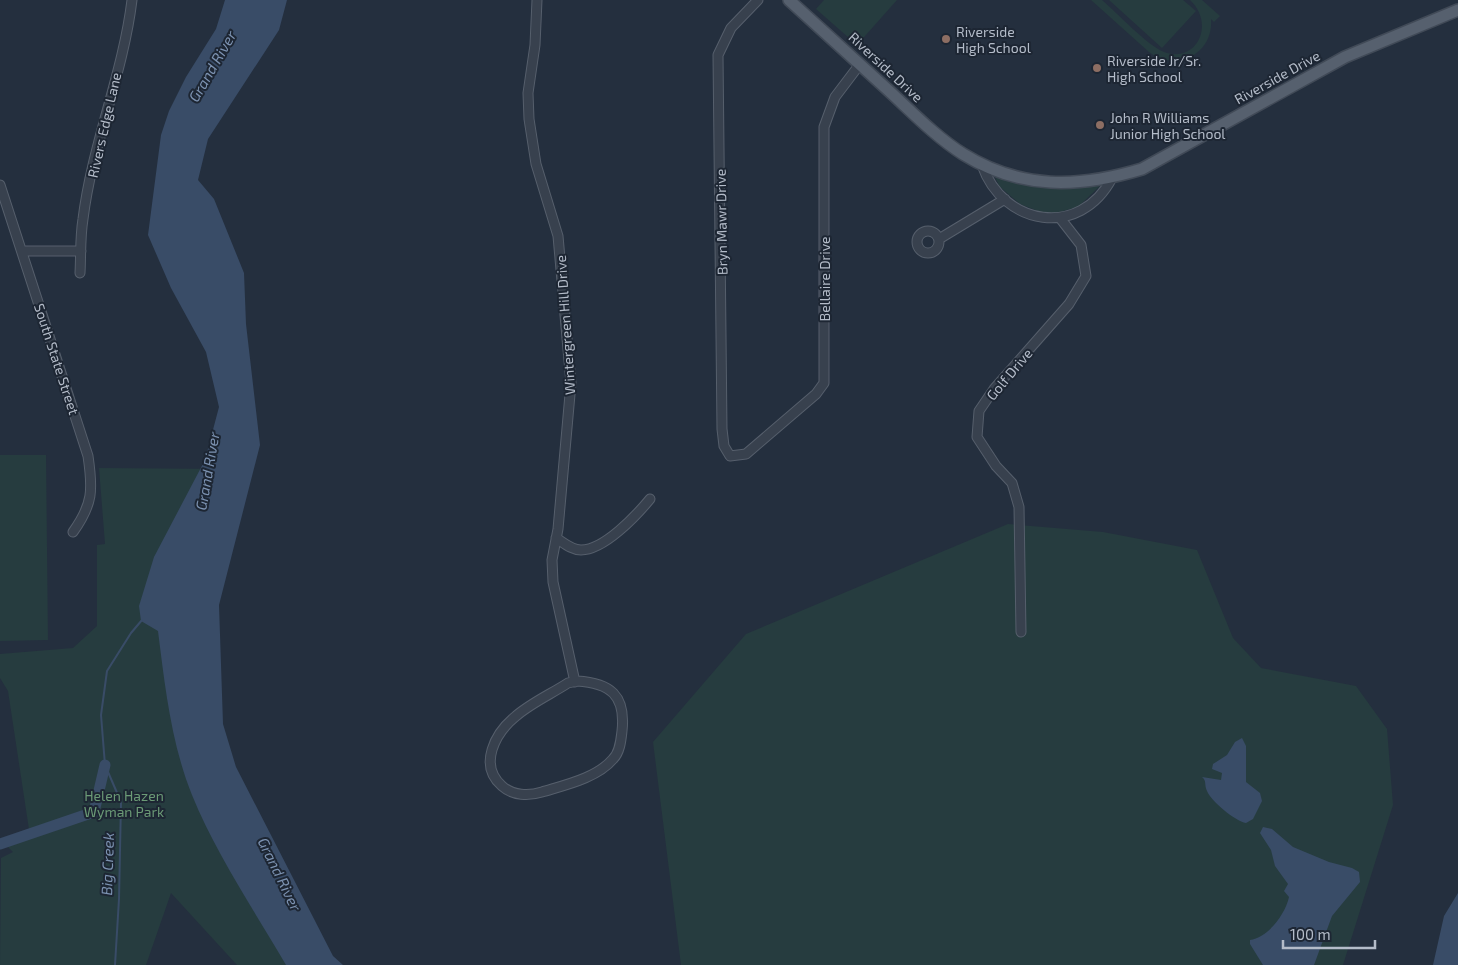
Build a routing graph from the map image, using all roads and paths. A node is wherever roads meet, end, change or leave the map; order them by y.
1 (132, 0) edge
2 (537, 0) edge
3 (758, 0) edge
4 (789, 0) edge
5 (1458, 10) edge
6 (860, 64) junction
7 (982, 165) junction
8 (1112, 178) junction
9 (0, 185) edge
10 (1005, 199) junction
11 (1060, 218) junction
12 (939, 240) dead end
13 (22, 251) junction
14 (81, 251) junction
15 (80, 272) dead end
16 (730, 456) joint
17 (650, 499) dead end
18 (73, 532) dead end
19 (556, 538) junction
20 (1021, 632) dead end
21 (575, 682) junction

1 - 14 street, Rivers Edge Lane
2 - 19 street, Wintergreen Hill Drive
3 - 16 street, Bryn Mawr Drive
4 - 6 main road, Riverside Drive
5 - 8 main road, Riverside Drive
6 - 7 main road, Riverside Drive
6 - 16 street, Bellaire Drive
7 - 8 main road, Riverside Drive
7 - 10 street
8 - 11 street
9 - 13 street, South State Street
10 - 11 street
10 - 12 street
11 - 20 street, Golf Drive
13 - 14 street
13 - 18 street, South State Street
14 - 15 street, Rivers Edge Lane
17 - 19 street
19 - 21 street, Wintergreen Hill Drive
21 - 21 street

